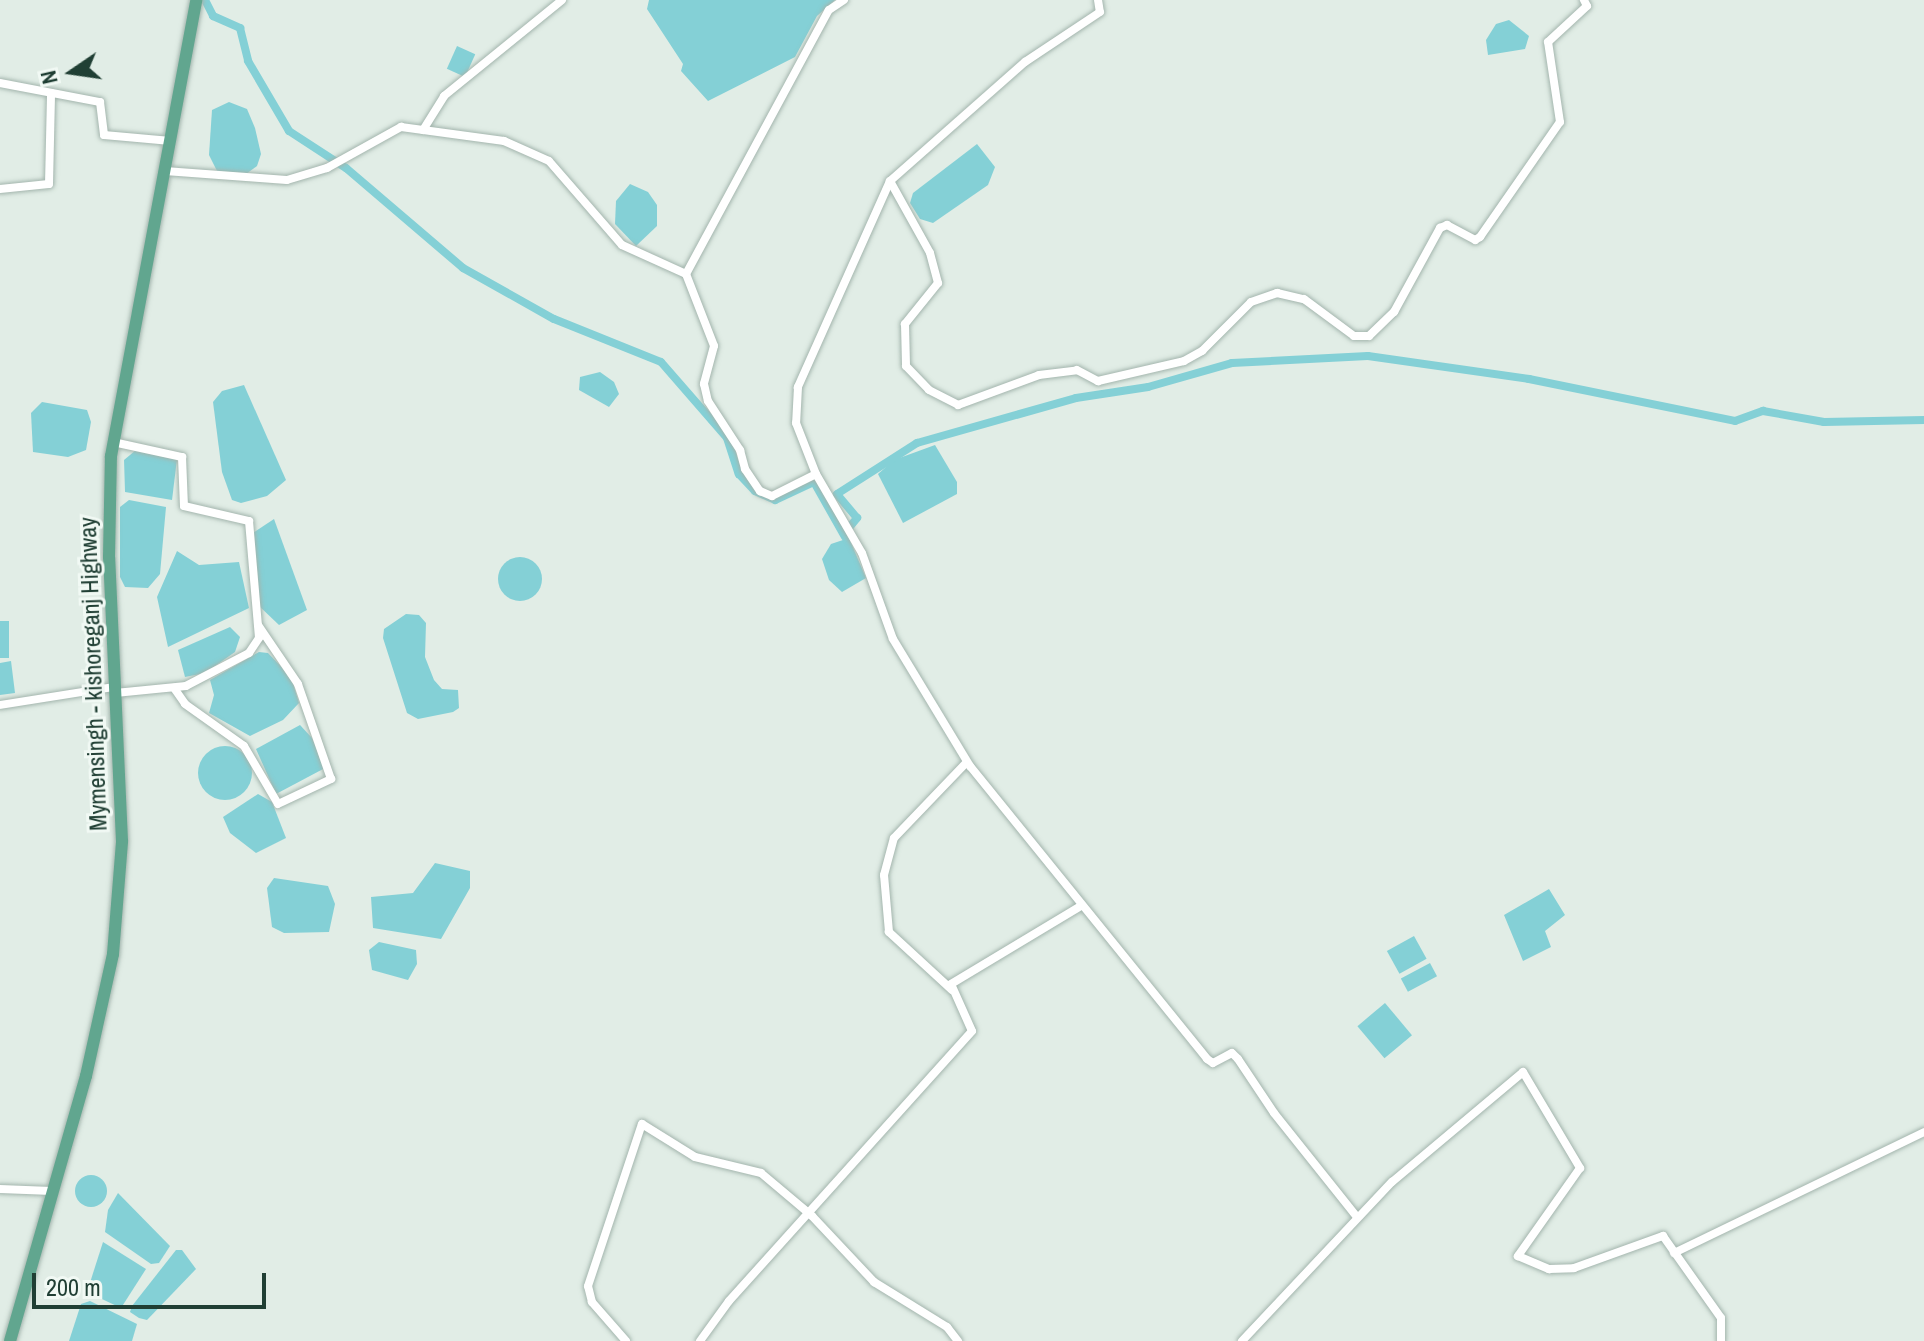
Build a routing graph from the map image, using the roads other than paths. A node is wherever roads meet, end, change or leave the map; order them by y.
1 (196, 0) edge
2 (562, 0) edge
3 (844, 0) edge
4 (1098, 0) edge
5 (1584, 0) edge
6 (0, 83) edge
7 (51, 93) junction
8 (423, 130) junction
9 (171, 141) junction
10 (165, 171) junction
11 (890, 181) junction
12 (0, 189) edge
13 (686, 274) junction
14 (113, 442) junction
15 (816, 474) junction
16 (257, 624) junction
17 (174, 688) junction
18 (114, 690) junction
19 (0, 705) edge
20 (967, 762) junction
21 (1079, 907) junction
22 (952, 990) junction
23 (1924, 1132) edge
24 (0, 1189) edge
25 (52, 1191) junction
26 (808, 1213) junction
27 (1357, 1217) junction
28 (1674, 1253) junction
29 (10, 1341) edge
30 (626, 1341) edge
31 (700, 1341) edge
32 (958, 1341) edge
33 (1242, 1341) edge
34 (1721, 1341) edge

1 - 9 main road, Mymensingh - kishoreganj Highway
2 - 8 street
3 - 13 street
4 - 11 street
5 - 11 street
6 - 7 street
7 - 9 street
7 - 12 street
8 - 10 street
8 - 13 street
9 - 10 main road, Mymensingh - kishoreganj Highway
10 - 14 main road, Mymensingh - kishoreganj Highway
11 - 15 street
13 - 15 street
14 - 16 street
14 - 18 main road, Mymensingh - kishoreganj Highway
15 - 20 street
16 - 17 street
16 - 17 street
17 - 18 street
18 - 19 street
18 - 25 main road, Mymensingh - kishoreganj Highway
20 - 21 street
20 - 22 street
21 - 22 street
21 - 27 street
22 - 26 street
23 - 28 street
24 - 25 street
25 - 29 main road, Mymensingh - kishoreganj Highway
26 - 30 street
26 - 31 street
26 - 32 street
27 - 28 street
27 - 33 street
28 - 34 street

